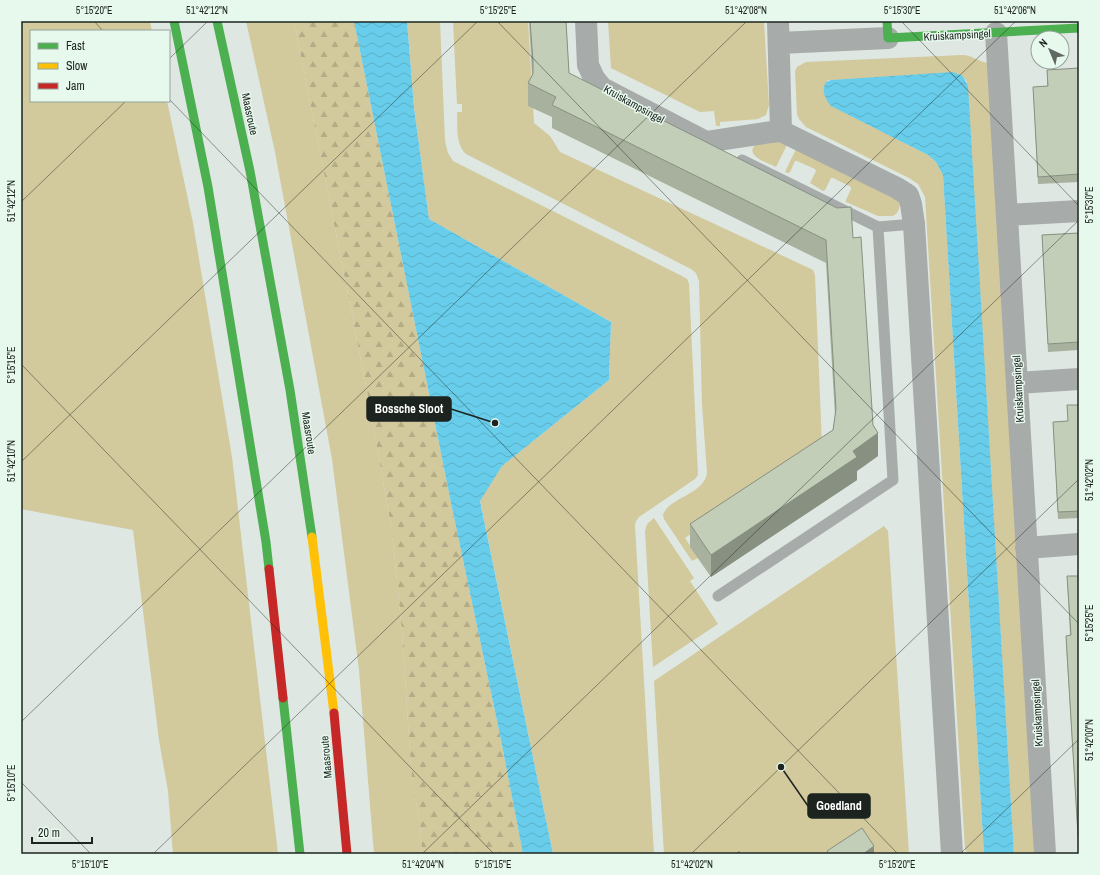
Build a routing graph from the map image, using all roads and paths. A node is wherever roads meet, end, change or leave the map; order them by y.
1 (174, 21) edge
2 (218, 21) edge
3 (586, 21) edge
4 (778, 21) edge
5 (1079, 28) edge
6 (887, 30) edge
7 (996, 33) junction
8 (779, 43) junction
9 (781, 131) junction
10 (734, 156) edge
11 (1079, 211) edge
12 (1008, 215) junction
13 (914, 224) junction
14 (878, 228) junction
15 (1079, 379) edge
16 (1017, 383) junction
17 (1079, 544) edge
18 (1026, 548) junction
19 (718, 596) dead end
20 (300, 854) edge
21 (347, 854) edge
22 (952, 854) edge
23 (1045, 854) edge

1 - 20 main road
2 - 21 main road, Maasroute
3 - 9 street, Kruiskampsingel
4 - 8 street
5 - 7 main road
6 - 7 main road, Kruiskampsingel
6 - 8 street, Kruiskampsingel
7 - 12 street, Kruiskampsingel
8 - 9 street
9 - 13 street
10 - 14 lane
11 - 12 street
12 - 16 street, Kruiskampsingel
13 - 14 lane
13 - 22 street
14 - 19 lane
15 - 16 street
16 - 18 street, Kruiskampsingel
17 - 18 street
18 - 23 street, Kruiskampsingel

